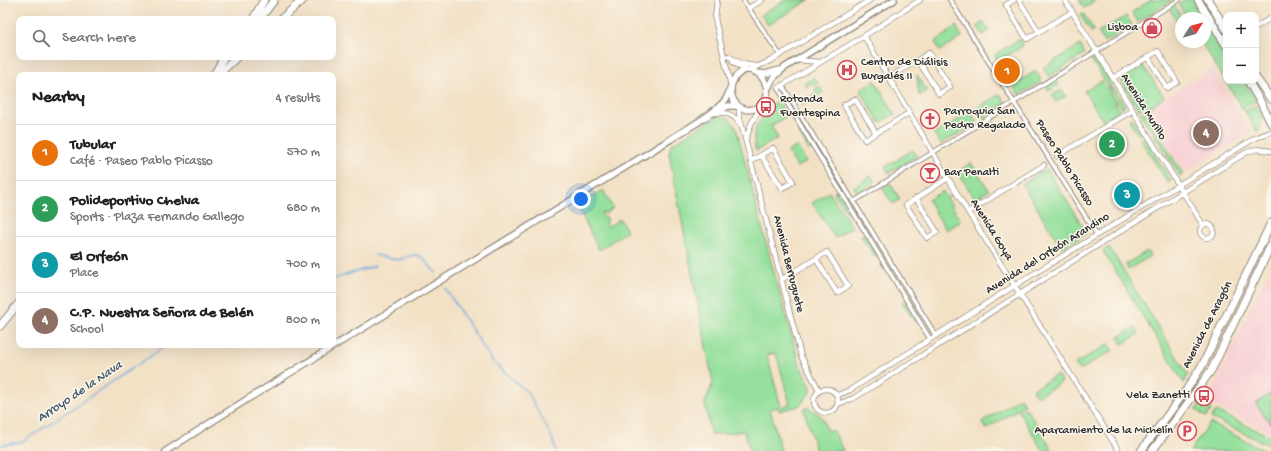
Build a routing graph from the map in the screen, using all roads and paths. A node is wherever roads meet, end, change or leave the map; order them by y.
1 (264, 0) edge
2 (274, 0) edge
3 (304, 0) edge
4 (717, 0) edge
5 (743, 0) edge
6 (762, 0) edge
7 (870, 0) edge
8 (894, 0) edge
9 (920, 0) edge
10 (950, 0) edge
11 (1014, 0) edge
12 (1019, 0) edge
13 (1065, 0) edge
14 (1179, 0) edge
15 (1198, 0) edge
16 (1208, 0) edge
17 (749, 8) junction
18 (1072, 12) junction
19 (255, 16) edge
20 (262, 16) edge
21 (285, 16) edge
22 (1271, 18) edge
23 (1223, 24) edge
24 (1259, 25) edge
25 (1039, 32) junction
26 (864, 36) junction
27 (1223, 40) edge
28 (722, 48) junction
29 (1097, 51) junction
30 (780, 55) junction
31 (728, 56) junction
32 (1148, 57) junction
33 (223, 60) edge
34 (228, 60) edge
35 (234, 60) edge
36 (798, 60) junction
37 (918, 60) junction
38 (820, 62) junction
39 (760, 66) junction
40 (784, 68) junction
41 (747, 70) junction
42 (217, 72) edge
43 (218, 72) edge
44 (220, 72) edge
45 (758, 73) junction
46 (889, 78) junction
47 (1113, 78) junction
48 (1259, 82) edge
49 (1250, 84) edge
50 (780, 86) joint
51 (731, 87) junction
52 (767, 90) junction
53 (1271, 99) edge
54 (1015, 102) junction
55 (763, 104) junction
56 (739, 106) junction
57 (1133, 110) junction
58 (910, 113) junction
59 (708, 115) junction
60 (1271, 123) edge
61 (743, 129) junction
62 (1271, 132) edge
63 (876, 133) junction
64 (746, 139) junction
65 (1271, 150) edge
66 (933, 153) junction
67 (761, 155) junction
68 (1057, 156) dead end
69 (751, 160) junction
70 (825, 161) junction
71 (1044, 165) dead end
72 (948, 178) junction
73 (842, 184) junction
74 (1179, 185) junction
75 (838, 186) junction
76 (1184, 192) junction
77 (916, 198) junction
78 (854, 204) junction
79 (851, 208) junction
80 (968, 212) junction
81 (1271, 223) edge
82 (1203, 225) dead end
83 (869, 228) junction
84 (865, 231) junction
85 (1097, 235) junction
86 (1271, 245) edge
87 (885, 254) junction
88 (880, 256) junction
89 (816, 259) junction
90 (897, 274) junction
91 (892, 277) junction
92 (781, 280) junction
93 (1014, 286) junction
94 (1019, 294) junction
95 (910, 295) junction
96 (905, 298) junction
97 (16, 307) edge
98 (925, 318) junction
99 (920, 322) junction
100 (0, 326) edge
101 (936, 336) junction
102 (930, 339) junction
103 (336, 345) edge
104 (331, 348) edge
105 (819, 390) junction
106 (838, 395) junction
107 (838, 404) junction
108 (166, 451) edge
109 (1119, 451) edge
110 (1141, 451) edge
111 (1152, 451) edge

1 - 19 highway
2 - 20 highway
3 - 21 highway
4 - 28 street
5 - 17 street
6 - 17 street
7 - 30 street
8 - 36 street
9 - 26 street
10 - 54 street, Paseo Pablo Picasso
11 - 25 street
12 - 25 street
13 - 18 street, Avenida Murillo
14 - 29 street
15 - 27 highway
16 - 23 highway
17 - 30 street
18 - 25 street
18 - 29 street, Avenida Murillo
22 - 24 street
26 - 38 street
26 - 46 street, Avenida Goya
28 - 31 street
28 - 51 street
29 - 47 street, Avenida Murillo
29 - 54 street
30 - 39 street
31 - 39 street
31 - 41 street
32 - 32 street
32 - 47 street
33 - 42 highway
34 - 43 highway
35 - 44 highway
36 - 38 street
36 - 40 street
37 - 37 street
37 - 46 street
38 - 50 street
39 - 41 street
40 - 45 street
40 - 52 street
41 - 45 street
41 - 51 street
45 - 52 street
46 - 58 street, Avenida Goya
47 - 57 street, Avenida Murillo
48 - 53 highway
49 - 60 highway
50 - 70 street
51 - 56 street
51 - 59 street
52 - 55 street
54 - 66 street
54 - 85 street, Paseo Pablo Picasso
55 - 56 street
55 - 64 street
56 - 59 street
56 - 61 street, Avenida Berruguete
57 - 68 street
57 - 74 street, Avenida Murillo
58 - 63 street
58 - 66 street, Avenida Goya
59 - 61 street
59 - 103 street
61 - 64 street, Avenida Berruguete
62 - 74 street, Avenida del Orfeón Arandino
63 - 63 street
64 - 69 street, Avenida Berruguete
65 - 76 street, Avenida del Orfeón Arandino
66 - 72 street, Avenida Goya
66 - 78 street
67 - 67 street
67 - 69 street
69 - 92 street, Avenida Berruguete
70 - 73 street
70 - 75 street
71 - 80 street
72 - 77 street
72 - 80 street, Avenida Goya
73 - 75 street
73 - 78 street
74 - 76 street, Avenida Murillo
74 - 85 street, Avenida del Orfeón Arandino
75 - 79 street
76 - 82 street, Avenida Murillo
76 - 94 street, Avenida del Orfeón Arandino
77 - 77 street
78 - 79 street
78 - 83 street
79 - 84 street
80 - 93 street, Avenida Goya
81 - 110 highway, Avenida de Aragón
83 - 84 street
83 - 87 street
84 - 88 street
85 - 93 street, Avenida del Orfeón Arandino
86 - 111 highway, Avenida de Aragón
87 - 88 street
87 - 90 street
88 - 91 street
89 - 89 street
89 - 92 street
90 - 91 street
90 - 95 street
91 - 96 street
92 - 105 street, Avenida Berruguete
93 - 94 street, Avenida Goya
93 - 101 street, Avenida del Orfeón Arandino
94 - 107 street, Avenida del Orfeón Arandino
94 - 109 street, Avenida Goya
95 - 96 street
95 - 98 street
96 - 99 street
97 - 100 highway
98 - 99 street
98 - 101 street
99 - 102 street
101 - 102 street, Avenida del Orfeón Arandino
102 - 106 street, Avenida del Orfeón Arandino
104 - 108 street
105 - 106 street
105 - 107 street
106 - 107 street

